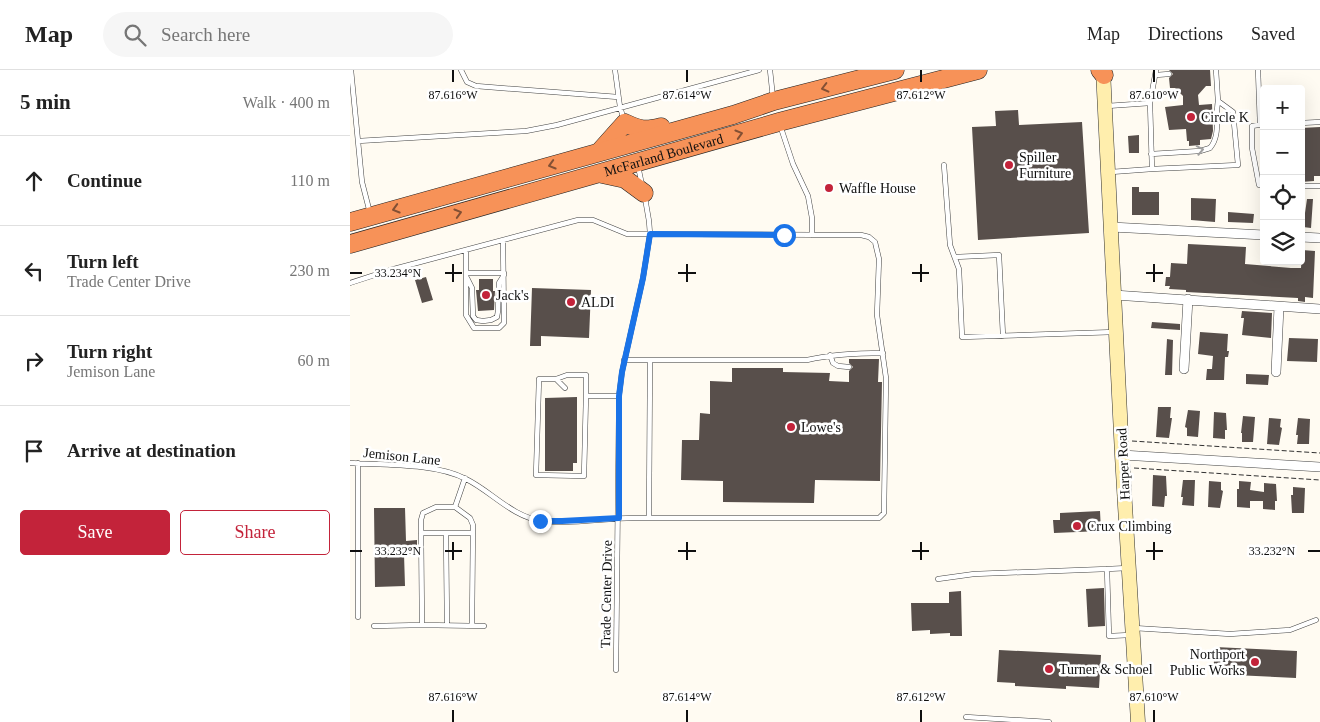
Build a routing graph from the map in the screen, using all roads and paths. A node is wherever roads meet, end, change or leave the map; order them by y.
1 (351, 70) edge
2 (461, 70) edge
3 (615, 70) edge
4 (759, 70) edge
5 (770, 70) edge
6 (895, 70) edge
7 (978, 70) edge
8 (1258, 70) edge
9 (1102, 72) edge
10 (1216, 72) edge
11 (1156, 73) edge
12 (1169, 74) dead end
13 (1210, 74) dead end
14 (618, 97) junction
15 (1260, 97) edge
16 (1218, 100) junction
17 (1150, 103) junction
18 (1105, 106) junction
19 (777, 111) junction
20 (1305, 122) edge
21 (1320, 122) edge
22 (1260, 124) edge
23 (630, 139) junction
24 (358, 141) junction
25 (1151, 154) junction
26 (944, 165) dead end
27 (1152, 169) junction
28 (1109, 172) junction
29 (601, 174) junction
30 (1260, 185) edge
31 (1305, 186) edge
32 (1320, 186) edge
33 (644, 193) junction
34 (350, 222) edge
35 (374, 226) junction
36 (1112, 227) junction
37 (650, 234) junction
38 (1260, 234) edge
39 (812, 235) junction
40 (1305, 237) edge
41 (1320, 238) edge
42 (503, 240) junction
43 (350, 244) edge
44 (466, 250) junction
45 (954, 258) junction
46 (504, 274) junction
47 (466, 275) junction
48 (350, 283) edge
49 (1114, 295) junction
50 (1188, 299) junction
51 (1279, 306) junction
52 (1320, 309) edge
53 (1116, 332) junction
54 (1003, 336) junction
55 (883, 353) junction
56 (830, 355) junction
57 (624, 360) junction
58 (650, 360) junction
59 (849, 367) dead end
60 (879, 367) dead end
61 (885, 368) junction
62 (1184, 369) dead end
63 (1276, 372) dead end
64 (556, 379) junction
65 (565, 388) dead end
66 (578, 388) dead end
67 (585, 388) junction
68 (586, 396) junction
69 (619, 396) junction
70 (1122, 440) junction
71 (1320, 453) edge
72 (1123, 461) junction
73 (350, 463) edge
74 (358, 463) junction
75 (1320, 467) edge
76 (465, 478) junction
77 (1320, 480) edge
78 (455, 507) junction
79 (619, 518) junction
80 (649, 518) junction
81 (421, 533) junction
82 (446, 533) junction
83 (473, 533) junction
84 (1129, 568) junction
85 (1108, 569) junction
86 (938, 579) dead end
87 (358, 617) dead end
88 (1316, 620) dead end
89 (422, 625) junction
90 (447, 625) junction
91 (374, 626) dead end
92 (472, 626) junction
93 (484, 626) dead end
94 (1133, 631) junction
95 (616, 670) dead end
96 (966, 717) dead end
97 (1049, 722) edge
98 (1138, 722) edge

1 - 24 lane
2 - 14 lane
3 - 14 lane, Trade Center Drive
4 - 23 lane
5 - 19 lane
6 -> 19 highway, McFarland Boulevard
7 - 19 highway, McFarland Boulevard
8 - 15 lane
9 - 18 street, Harper Road
10 - 13 lane
10 - 16 lane
11 - 12 lane
11 - 17 lane
14 - 23 lane, Trade Center Drive
25 -> 16 lane
16 - 27 lane
17 - 18 lane
17 - 25 lane
18 - 28 street, Harper Road
23 -> 19 highway, McFarland Boulevard
19 - 23 highway, McFarland Boulevard
19 - 39 lane
20 - 21 lane
22 - 30 lane
23 - 24 lane
23 - 29 highway, McFarland Boulevard
23 - 33 lane, Trade Center Drive
23 -> 35 highway, McFarland Boulevard
24 - 35 lane
25 - 27 lane
26 - 45 lane
27 - 28 lane
28 - 36 street, Harper Road
29 - 33 highway
35 -> 29 highway, McFarland Boulevard
31 - 32 lane
33 - 37 lane, Trade Center Drive
34 - 35 highway, McFarland Boulevard
35 - 43 highway, McFarland Boulevard
36 - 38 street
36 - 49 street, Harper Road
37 - 39 lane
37 - 42 lane
37 - 57 lane, Trade Center Drive
39 - 55 lane, Jemison Lane
40 - 41 street
42 - 44 lane
42 - 46 lane
44 - 47 lane
44 - 48 lane
45 - 54 lane
45 - 54 lane
46 - 47 lane
46 - 47 lane
46 - 47 lane
49 - 50 street
49 - 53 street, Harper Road
50 - 51 street
50 - 62 street
51 - 52 street
51 - 63 street
53 - 54 lane
53 - 70 street, Harper Road
55 - 56 lane
55 - 61 lane, Jemison Lane
56 - 58 lane
56 - 59 lane
57 - 58 lane
57 - 69 lane, Trade Center Drive
58 - 80 lane
60 - 61 lane
61 - 80 lane, Jemison Lane
64 - 65 lane
64 - 67 lane
64 - 68 lane
66 - 67 lane
67 - 68 lane
68 - 69 lane
69 - 79 lane, Trade Center Drive
70 - 71 path
70 - 72 street, Harper Road
72 - 75 street
72 - 77 path
72 - 84 street, Harper Road
73 - 74 lane, Jemison Lane
74 - 76 lane, Jemison Lane
74 - 87 lane
76 - 78 lane
76 - 79 lane, Jemison Lane
78 - 81 lane
78 - 83 lane
79 - 80 lane, Jemison Lane
79 - 95 lane, Trade Center Drive
81 - 82 lane
81 - 89 lane
82 - 83 lane
82 - 90 lane
83 - 92 lane
84 - 85 lane
84 - 94 street, Harper Road
85 - 86 lane
85 - 94 lane
88 - 94 lane
89 - 90 lane
89 - 91 lane
90 - 92 lane
92 - 93 lane
94 - 98 street, Harper Road
96 - 97 lane

